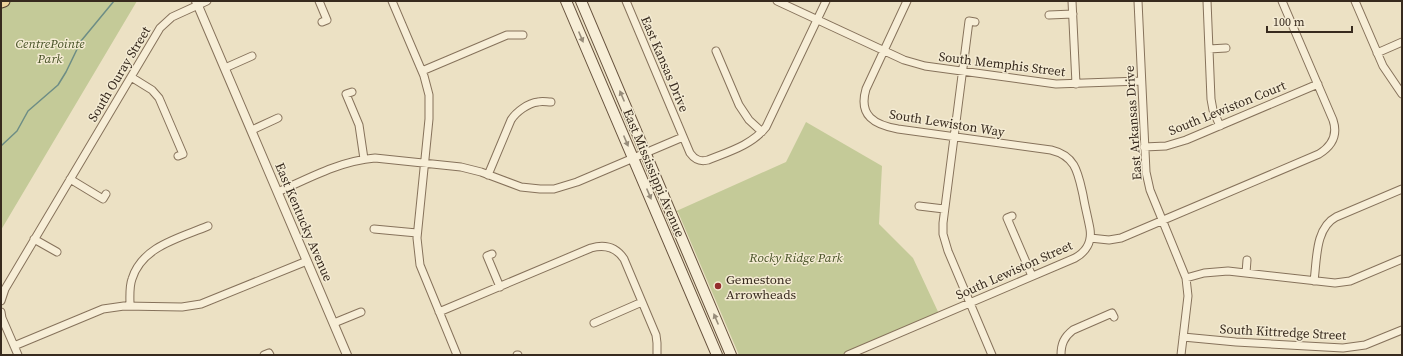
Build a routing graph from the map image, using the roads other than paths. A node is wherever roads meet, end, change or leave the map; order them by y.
1 (4, 1) edge
2 (207, 1) edge
3 (319, 1) edge
4 (394, 1) edge
5 (566, 1) edge
6 (581, 1) edge
7 (626, 1) edge
8 (777, 1) edge
9 (826, 1) edge
10 (907, 1) edge
11 (1072, 1) edge
12 (1138, 1) edge
13 (1206, 1) edge
14 (1282, 1) edge
15 (1355, 1) edge
16 (1, 2) edge
17 (197, 3) edge
18 (1073, 14) junction
19 (1049, 15) dead end
20 (817, 20) junction
21 (322, 22) dead end
22 (975, 22) dead end
23 (523, 35) dead end
24 (1402, 42) edge
25 (1226, 48) dead end
26 (1209, 49) junction
27 (716, 51) dead end
28 (884, 51) junction
29 (1377, 53) junction
30 (252, 56) dead end
31 (225, 68) junction
32 (422, 71) junction
33 (963, 72) junction
34 (131, 77) junction
35 (1142, 81) junction
36 (1076, 84) junction
37 (1318, 84) junction
38 (352, 92) dead end
39 (1402, 94) edge
40 (552, 102) dead end
41 (278, 118) dead end
42 (1220, 126) junction
43 (252, 130) junction
44 (762, 132) junction
45 (683, 137) junction
46 (954, 137) junction
47 (1144, 147) junction
48 (646, 153) junction
49 (178, 156) dead end
50 (634, 158) junction
51 (364, 159) junction
52 (425, 163) junction
53 (488, 175) junction
54 (70, 179) junction
55 (1402, 189) edge
56 (278, 192) junction
57 (106, 194) dead end
58 (918, 206) dead end
59 (944, 209) junction
60 (1012, 216) dead end
61 (1163, 221) junction
62 (208, 226) dead end
63 (374, 229) dead end
64 (417, 233) junction
65 (1090, 238) junction
66 (34, 239) junction
67 (57, 252) dead end
68 (492, 254) dead end
69 (1402, 259) edge
70 (1247, 260) dead end
71 (307, 261) junction
72 (1246, 273) junction
73 (1032, 276) junction
74 (1186, 278) junction
75 (1314, 281) junction
76 (500, 287) junction
77 (1, 301) edge
78 (642, 302) junction
79 (970, 303) junction
80 (130, 306) junction
81 (1, 312) edge
82 (361, 312) dead end
83 (439, 312) junction
84 (1114, 317) dead end
85 (334, 323) junction
86 (594, 323) dead end
87 (1402, 330) edge
88 (1183, 337) junction
89 (14, 346) junction
90 (1320, 346) junction
91 (18, 355) edge
92 (264, 355) edge
93 (270, 355) edge
94 (348, 355) edge
95 (457, 355) edge
96 (657, 355) edge
97 (717, 355) edge
98 (731, 355) edge
99 (848, 355) edge
100 (992, 355) edge
101 (1061, 355) edge
102 (1181, 355) edge
103 (1320, 355) edge

1 - 16 main road
2 - 17 street, South Ouray Street
3 - 21 street
4 - 32 street
5 -> 50 main road, East Mississippi Avenue
48 -> 6 main road, East Mississippi Avenue
7 - 45 street, East Kansas Drive
8 - 20 street, South Memphis Street
9 - 20 street
10 - 28 street, South Lewiston Way
11 - 18 street
12 - 35 street, East Arkansas Drive
13 - 26 street
14 - 37 street
15 - 29 street
17 - 31 street, East Kentucky Avenue
17 - 34 street, South Ouray Street
18 - 19 street
18 - 36 street
20 - 28 street, South Memphis Street
20 - 44 street
22 - 33 street
23 - 32 street
24 - 29 street
25 - 26 street
26 - 42 street
27 - 44 street
28 - 33 street, South Memphis Street
28 - 46 street, South Lewiston Way
29 - 39 street
30 - 31 street
31 - 43 street, East Kentucky Avenue
32 - 52 street
33 - 36 street, South Memphis Street
33 - 46 street
34 - 49 street
34 - 54 street, South Ouray Street
35 - 36 street, South Memphis Street
35 - 47 street, East Arkansas Drive
37 - 42 street, South Lewiston Court
37 - 61 street
38 - 51 street
40 - 53 street
41 - 43 street
42 - 47 street, South Lewiston Court
43 - 56 street, East Kentucky Avenue
44 - 45 street, East Kansas Drive
45 - 48 street
46 - 59 street
46 - 65 street, South Lewiston Way
47 - 61 street, East Arkansas Drive
48 - 50 street
98 -> 48 main road, East Mississippi Avenue
50 - 53 street
50 -> 97 main road, East Mississippi Avenue
51 - 52 street
51 - 56 street
52 - 53 street
52 - 64 street
54 - 57 street
54 - 66 street, South Ouray Street
55 - 75 street
56 - 71 street, East Kentucky Avenue
58 - 59 street
59 - 79 street
60 - 73 street
61 - 65 street
61 - 74 street, East Arkansas Drive
62 - 80 street
63 - 64 street
64 - 83 street
65 - 73 street, South Lewiston Street
66 - 67 street
66 - 77 street, South Ouray Street
68 - 76 street
69 - 75 street
70 - 72 street
71 - 80 street
71 - 85 street, East Kentucky Avenue
72 - 74 street
72 - 75 street
73 - 79 street, South Lewiston Street
74 - 88 street, East Arkansas Drive
76 - 78 street
76 - 83 street
78 - 86 street
78 - 96 street
79 - 99 street, South Lewiston Street
79 - 100 street
80 - 89 street
81 - 89 street
82 - 85 street
83 - 95 street
84 - 101 street
85 - 94 street, East Kentucky Avenue
87 - 90 street, South Kittredge Street
88 - 90 street, South Kittredge Street
88 - 102 street, East Arkansas Drive
89 - 91 street
90 - 103 street
92 - 93 street

